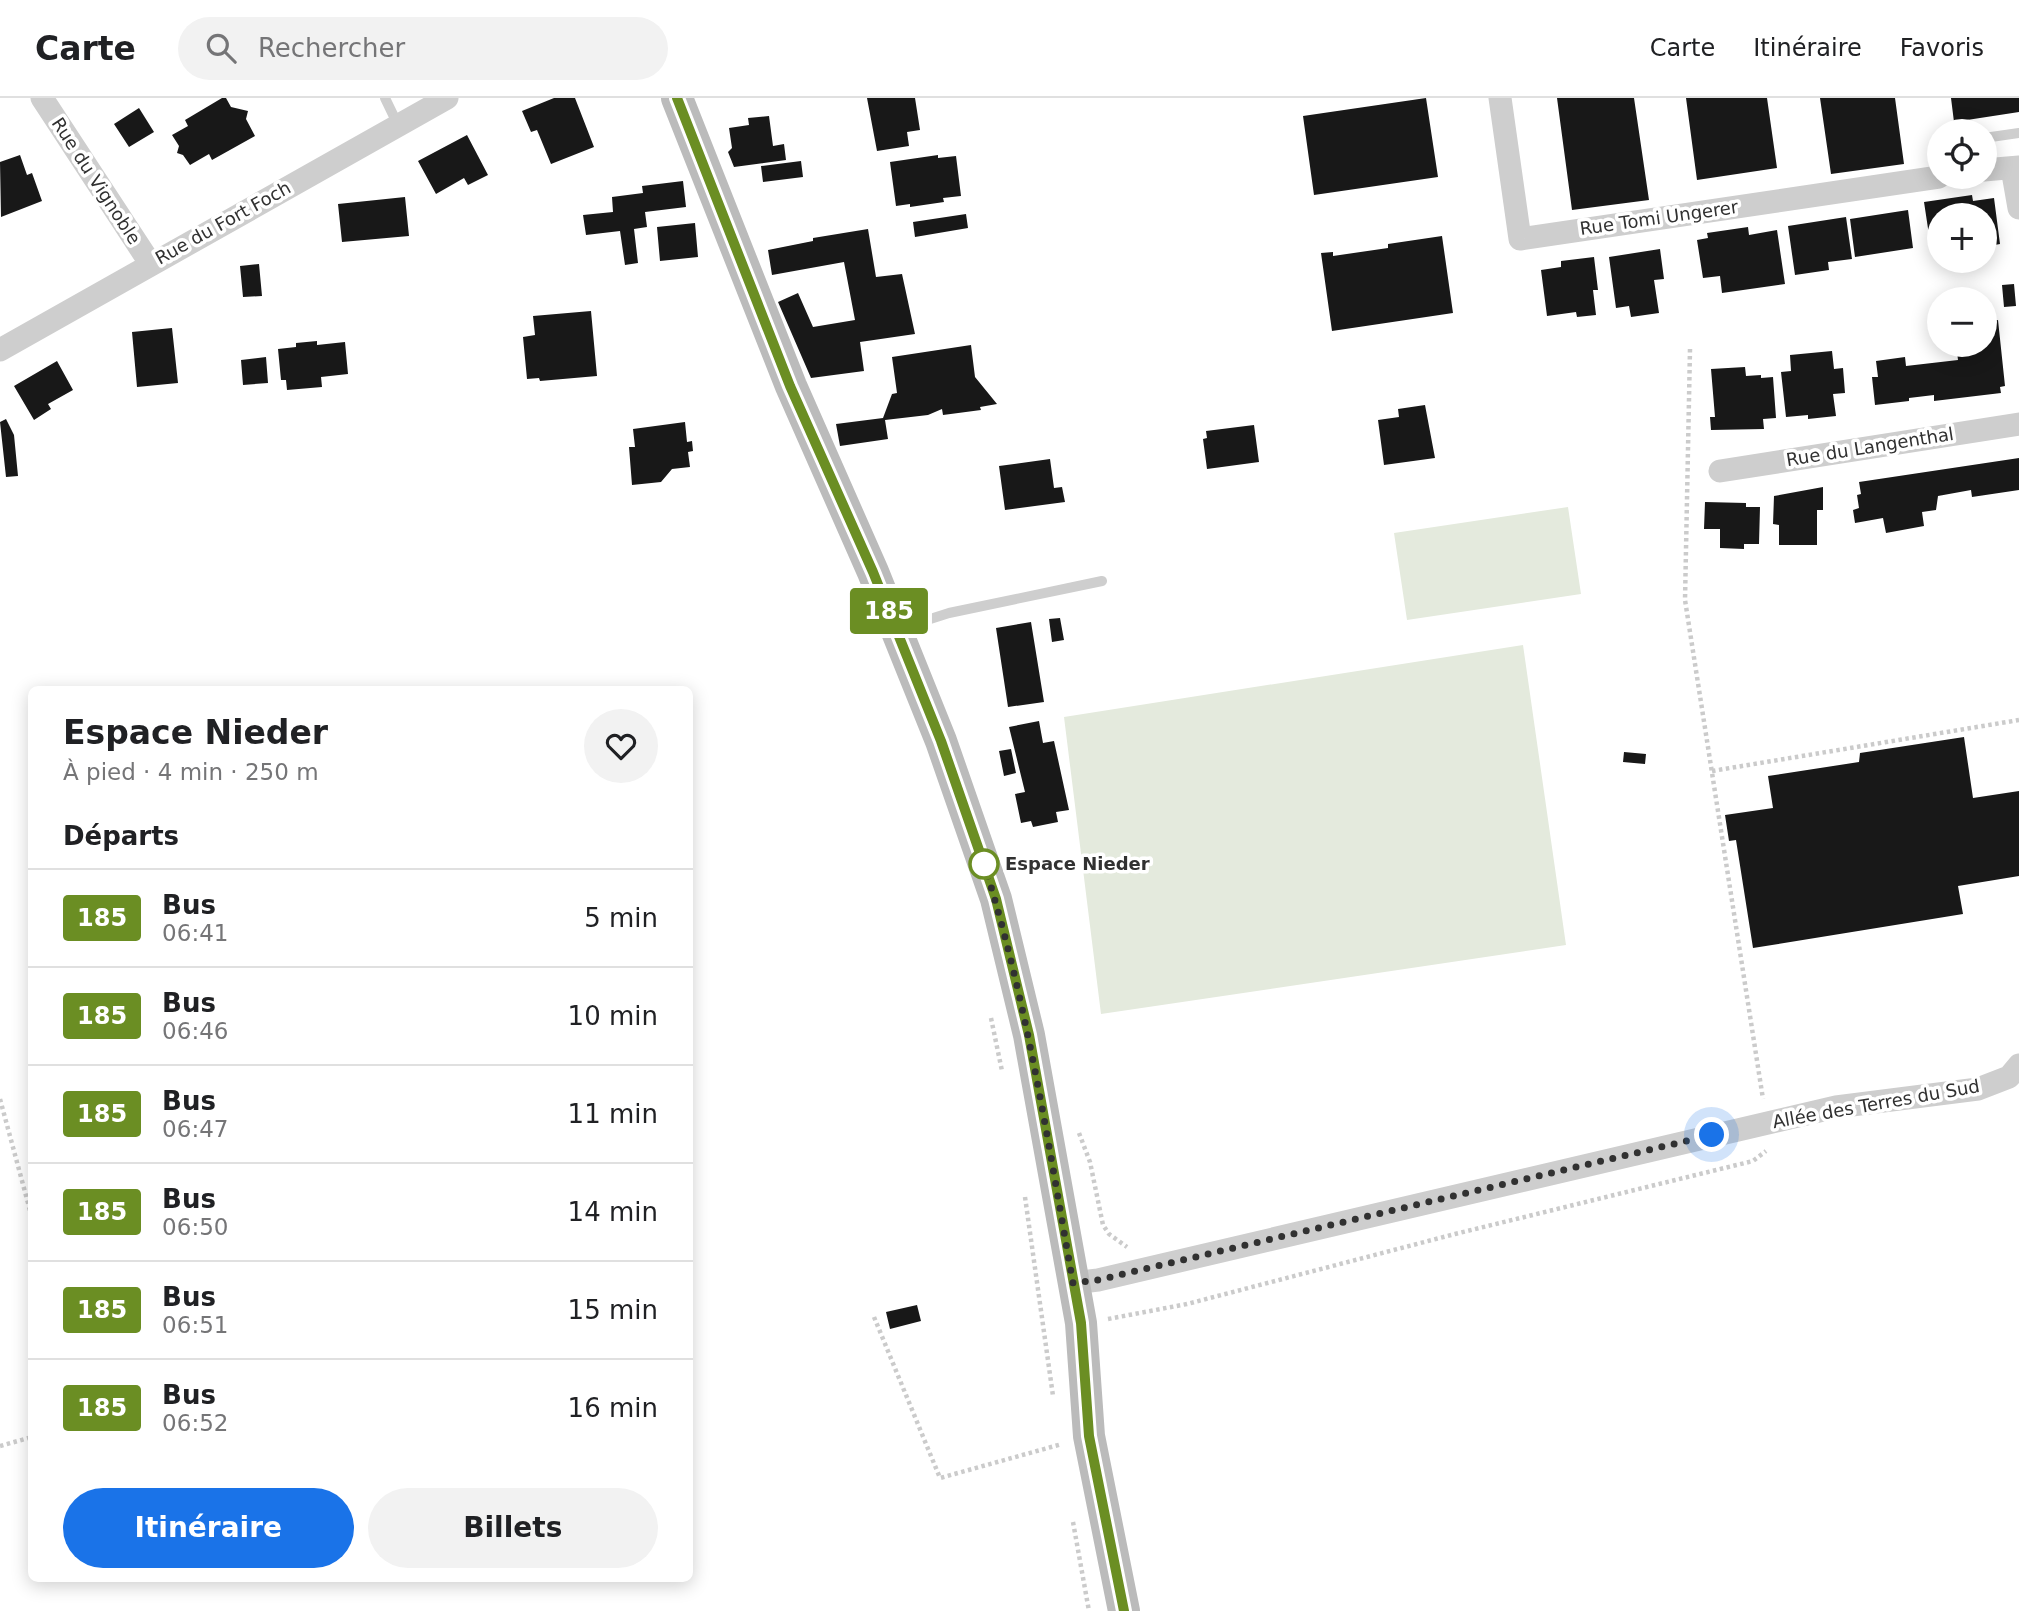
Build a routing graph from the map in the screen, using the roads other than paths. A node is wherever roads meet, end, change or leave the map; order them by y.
1 (43, 98) edge
2 (385, 98) edge
3 (447, 98) edge
4 (677, 98) edge
5 (1500, 98) edge
6 (398, 125) junction
7 (2019, 133) edge
8 (1997, 136) edge
9 (2016, 167) edge
10 (1997, 169) edge
11 (1927, 179) edge
12 (2019, 208) edge
13 (150, 263) junction
14 (0, 350) edge
15 (2019, 424) edge
16 (1720, 471) dead end
17 (1102, 581) dead end
18 (896, 629) junction
19 (2019, 1065) edge
20 (1073, 1283) junction
21 (1124, 1611) edge

1 - 13 street, Rue du Vignoble
2 - 6 lane
3 - 6 street, Rue du Fort Foch
4 - 18 street
5 - 11 street, Rue Tomi Ungerer
6 - 13 street, Rue du Fort Foch
7 - 8 lane
9 - 10 street
9 - 12 street
13 - 14 street, Rue du Fort Foch
15 - 16 street, Rue du Langenthal
17 - 18 lane
18 - 20 street
19 - 20 street, Allée des Terres du Sud
20 - 21 street

